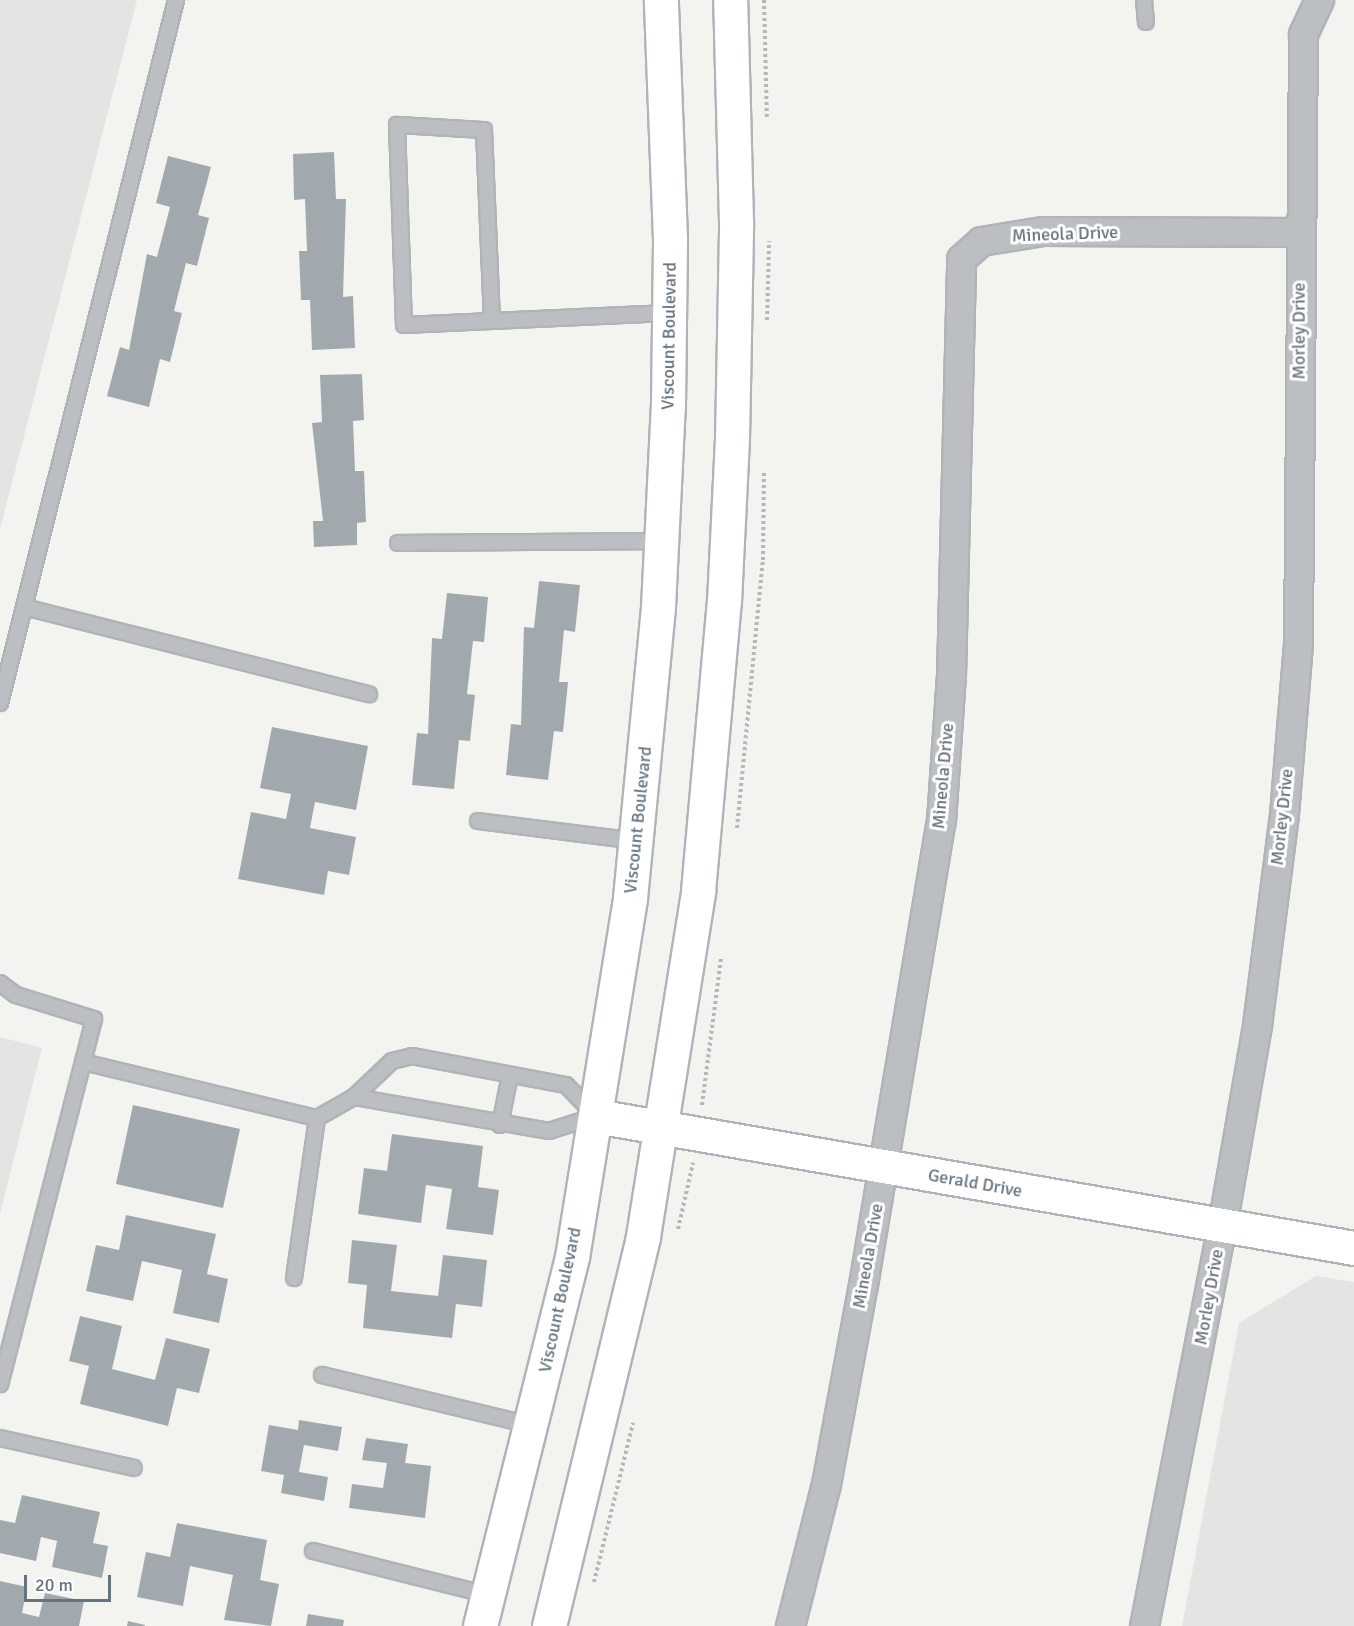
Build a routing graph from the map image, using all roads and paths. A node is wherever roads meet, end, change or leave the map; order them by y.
1 (176, 0) edge
2 (661, 0) edge
3 (730, 0) edge
4 (1144, 0) edge
5 (1319, 0) edge
6 (1146, 22) dead end
7 (1299, 232) junction
8 (669, 313) junction
9 (492, 321) junction
10 (661, 542) junction
11 (398, 543) dead end
12 (24, 607) junction
13 (369, 694) dead end
14 (0, 703) edge
15 (478, 821) dead end
16 (636, 841) junction
17 (0, 983) edge
18 (83, 1062) junction
19 (510, 1075) junction
20 (354, 1097) junction
21 (596, 1116) junction
22 (317, 1118) junction
23 (500, 1125) junction
24 (663, 1129) junction
25 (884, 1167) junction
26 (1222, 1226) junction
27 (1354, 1248) edge
28 (294, 1278) dead end
29 (322, 1375) dead end
30 (0, 1384) edge
31 (532, 1426) junction
32 (0, 1438) edge
33 (134, 1468) dead end
34 (312, 1551) dead end
35 (485, 1611) edge
36 (549, 1626) edge
37 (790, 1626) edge
38 (1144, 1626) edge

1 - 12 lane
2 - 8 main road, Viscount Boulevard
3 - 24 main road
4 - 6 lane
5 - 7 street, Morley Drive
7 - 25 street, Mineola Drive
7 - 26 street, Morley Drive
8 - 9 lane
8 - 10 main road, Viscount Boulevard
9 - 9 lane
10 - 11 lane
10 - 16 main road, Viscount Boulevard
12 - 13 lane
12 - 14 lane
15 - 16 lane
16 - 21 main road, Viscount Boulevard
17 - 18 lane
18 - 22 lane
18 - 30 lane
19 - 20 lane
19 - 21 lane
19 - 23 lane
20 - 22 lane
20 - 23 lane
21 - 23 lane
21 - 24 main road, Gerald Drive
21 - 31 main road, Viscount Boulevard
22 - 28 lane
24 - 25 main road, Gerald Drive
24 - 36 main road
25 - 26 main road, Gerald Drive
25 - 37 street, Mineola Drive
26 - 27 main road, Gerald Drive
26 - 38 street, Morley Drive
29 - 31 lane
31 - 35 main road, Viscount Boulevard
32 - 33 lane
34 - 35 lane

